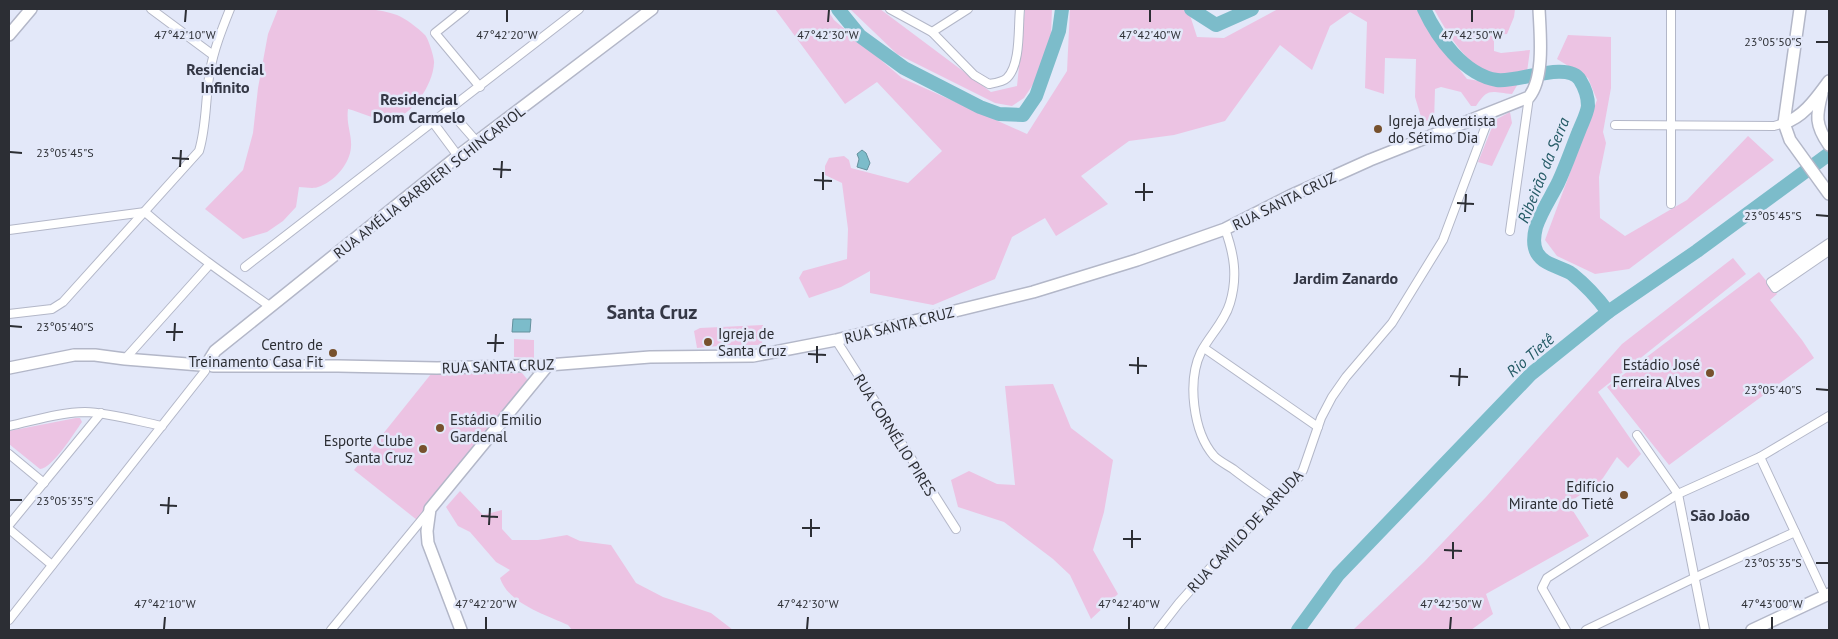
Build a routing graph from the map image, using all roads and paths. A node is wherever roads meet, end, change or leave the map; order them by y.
1 (31, 9) edge
2 (151, 9) edge
3 (230, 9) edge
4 (465, 9) edge
5 (579, 9) edge
6 (652, 9) edge
7 (890, 9) edge
8 (968, 9) edge
9 (1020, 9) edge
10 (1539, 9) edge
11 (1672, 9) edge
12 (1800, 9) edge
13 (932, 32) junction
14 (9, 33) edge
15 (213, 55) junction
16 (1829, 81) edge
17 (480, 86) junction
18 (1822, 91) junction
19 (1529, 97) junction
20 (1786, 106) junction
21 (449, 110) junction
22 (1491, 112) junction
23 (1800, 115) junction
24 (432, 121) junction
25 (1784, 123) junction
26 (1615, 125) dead end
27 (1671, 125) junction
28 (477, 142) junction
29 (1829, 145) edge
30 (458, 156) junction
31 (1829, 194) edge
32 (1671, 204) dead end
33 (146, 212) junction
34 (1225, 229) junction
35 (9, 230) edge
36 (1510, 231) dead end
37 (1829, 243) edge
38 (1829, 251) edge
39 (210, 264) junction
40 (245, 267) dead end
41 (271, 307) junction
42 (9, 314) edge
43 (836, 340) junction
44 (1204, 348) junction
45 (125, 359) junction
46 (207, 365) junction
47 (548, 365) junction
48 (9, 368) edge
49 (101, 413) junction
50 (1829, 416) edge
51 (9, 426) edge
52 (162, 426) junction
53 (1318, 427) junction
54 (1638, 435) dead end
55 (9, 454) edge
56 (1760, 457) junction
57 (44, 483) junction
58 (1678, 494) junction
59 (1276, 500) junction
60 (430, 509) junction
61 (9, 527) edge
62 (956, 529) dead end
63 (1796, 532) junction
64 (52, 565) junction
65 (1694, 578) junction
66 (1827, 595) edge
67 (9, 620) edge
68 (331, 630) edge
69 (460, 630) edge
70 (1158, 630) edge
71 (1566, 630) edge
72 (1586, 630) edge
73 (1705, 630) edge
74 (1752, 630) edge

1 - 14 street
2 - 15 street
3 - 15 street
4 - 17 street
5 - 17 street
6 - 28 street, RUA AMÉLIA BARBIERI SCHINCARIOL
7 - 13 street
8 - 13 street
9 - 13 street
10 - 19 street
11 - 27 street
12 - 20 street
15 - 33 street
16 - 18 street
17 - 21 street
18 - 23 street
18 - 29 street
19 - 22 street, RUA SANTA CRUZ
19 - 36 street
20 - 23 street
20 - 25 street
21 - 24 street
21 - 28 street
22 - 34 street, RUA SANTA CRUZ
22 - 53 street, RUA CAMILO DE ARRUDA
23 - 25 street
24 - 30 street
24 - 40 street
25 - 27 street
25 - 31 street
26 - 27 street
27 - 32 street
28 - 30 street, RUA AMÉLIA BARBIERI SCHINCARIOL
30 - 41 street, RUA AMÉLIA BARBIERI SCHINCARIOL
33 - 35 street
33 - 39 street
33 - 42 street
34 - 43 street, RUA SANTA CRUZ
34 - 44 street
37 - 38 street
39 - 41 street
39 - 45 street
41 - 46 street, RUA AMÉLIA BARBIERI SCHINCARIOL
43 - 47 street, RUA SANTA CRUZ
43 - 62 street, RUA CORNÉLIO PIRES
44 - 53 street
44 - 59 street
45 - 46 street, RUA SANTA CRUZ
45 - 48 street, RUA SANTA CRUZ
46 - 47 street, RUA SANTA CRUZ
46 - 52 street
47 - 60 street
49 - 51 street
49 - 52 street
49 - 57 street
50 - 56 street
52 - 64 street
53 - 59 street, RUA CAMILO DE ARRUDA
54 - 58 street
55 - 57 street
56 - 58 street
56 - 63 street
57 - 61 street
58 - 65 street
58 - 71 street
59 - 70 street, RUA CAMILO DE ARRUDA
60 - 68 street
60 - 69 street
61 - 64 street
63 - 65 street
63 - 66 street
64 - 67 street
65 - 72 street
65 - 73 street
66 - 74 street

